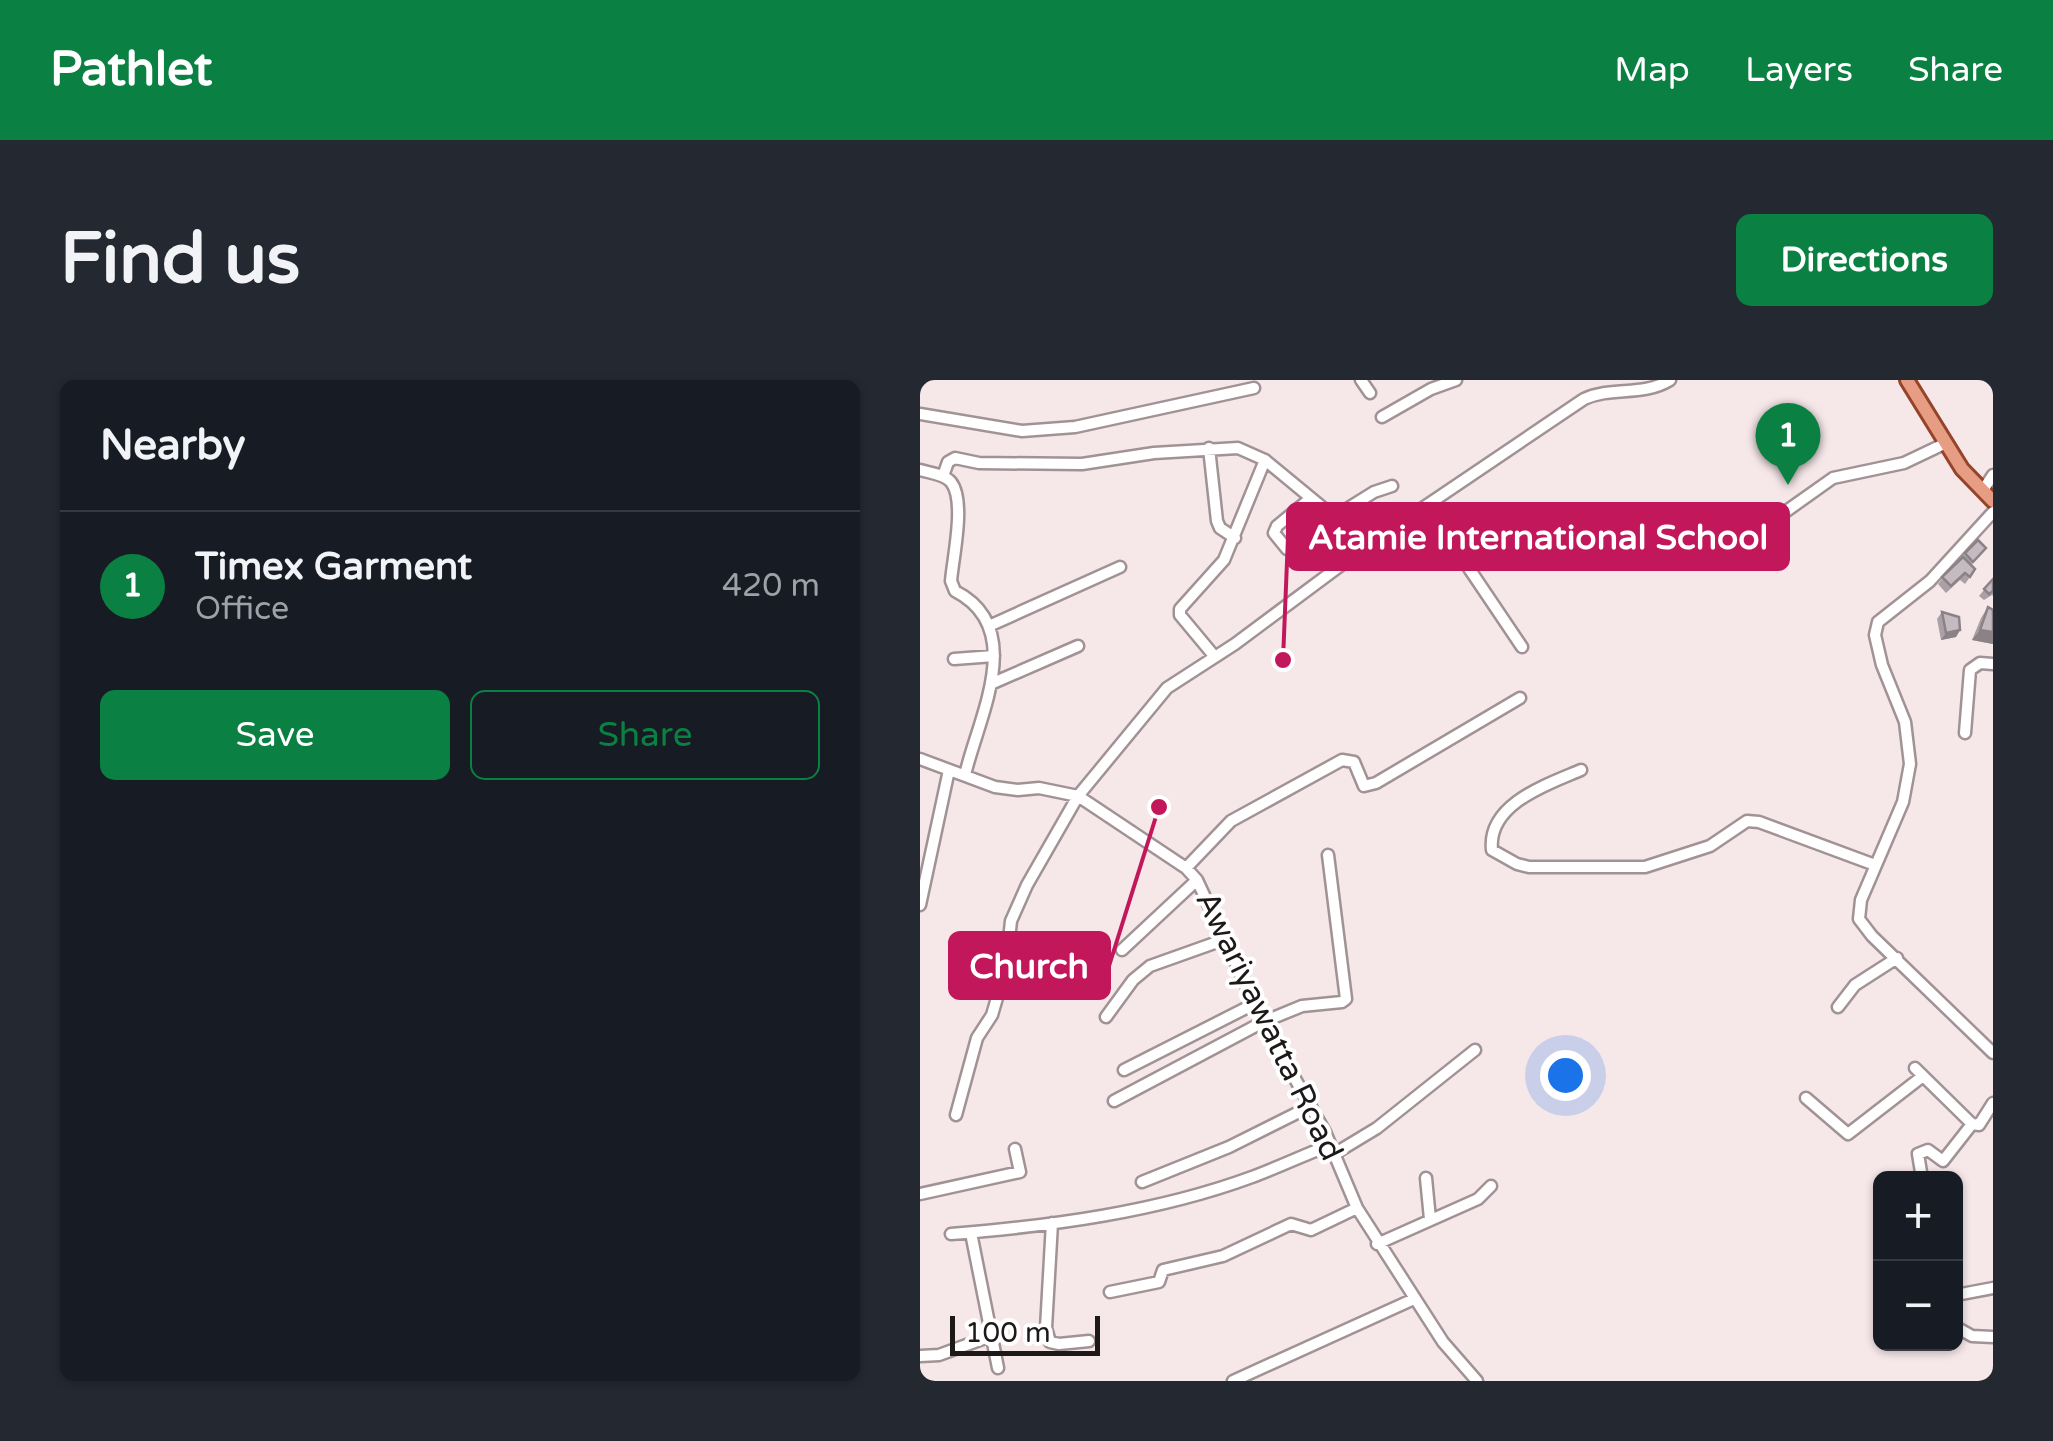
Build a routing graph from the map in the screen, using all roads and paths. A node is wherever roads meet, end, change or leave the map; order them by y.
1 (1360, 380) edge
2 (1456, 380) edge
3 (1595, 380) edge
4 (1670, 380) edge
5 (1907, 380) edge
6 (1254, 388) dead end
7 (1370, 393) dead end
8 (1602, 393) junction
9 (920, 414) edge
10 (1382, 416) dead end
11 (1946, 443) junction
12 (1208, 448) junction
13 (1265, 460) junction
14 (920, 470) edge
15 (1993, 475) edge
16 (942, 476) junction
17 (1392, 486) dead end
18 (1988, 495) edge
19 (1311, 498) junction
20 (1426, 506) junction
21 (1993, 512) edge
22 (1334, 517) junction
23 (1235, 538) junction
24 (1747, 539) dead end
25 (1368, 545) junction
26 (1286, 549) dead end
27 (1120, 567) dead end
28 (989, 626) junction
29 (1078, 646) dead end
30 (1522, 647) dead end
31 (994, 656) junction
32 (1215, 657) junction
33 (954, 659) dead end
34 (1993, 664) edge
35 (993, 683) junction
36 (1520, 698) dead end
37 (1965, 733) dead end
38 (920, 759) edge
39 (949, 770) junction
40 (1581, 770) dead end
41 (965, 775) junction
42 (1078, 796) junction
43 (1328, 855) dead end
44 (1874, 866) junction
45 (1186, 868) junction
46 (1196, 880) junction
47 (920, 904) edge
48 (1224, 940) junction
49 (1122, 950) dead end
50 (1897, 958) junction
51 (1254, 1004) junction
52 (1838, 1007) dead end
53 (1106, 1017) dead end
54 (1263, 1022) junction
55 (1475, 1050) dead end
56 (1993, 1053) edge
57 (1124, 1070) dead end
58 (1806, 1098) dead end
59 (1114, 1101) dead end
60 (1993, 1104) edge
61 (1311, 1106) junction
62 (956, 1115) dead end
63 (1972, 1124) junction
64 (1015, 1149) dead end
65 (1332, 1149) junction
66 (1921, 1171) edge
67 (1426, 1178) dead end
68 (1142, 1182) dead end
69 (1491, 1186) dead end
70 (920, 1194) edge
71 (1357, 1208) junction
72 (1430, 1219) junction
73 (1052, 1223) junction
74 (970, 1233) junction
75 (951, 1234) dead end
76 (1377, 1244) junction
77 (1993, 1288) edge
78 (1110, 1292) dead end
79 (1963, 1294) edge
80 (1414, 1299) junction
81 (1963, 1331) edge
82 (991, 1336) junction
83 (1993, 1337) edge
84 (1089, 1341) dead end
85 (920, 1356) edge
86 (998, 1368) dead end
87 (1233, 1381) edge
88 (1477, 1381) edge

1 - 7 street
2 - 10 street
3 - 8 street
4 - 8 street
5 - 11 main road
6 - 9 street
8 - 20 street
11 - 18 main road
11 - 24 street
12 - 13 street
12 - 16 street
12 - 23 street
13 - 19 street
13 - 23 street
14 - 16 street
15 - 18 street
16 - 28 street
17 - 22 street
19 - 22 street
19 - 26 street
20 - 25 street
20 - 30 street
21 - 44 street
22 - 25 street
23 - 32 street
25 - 32 street
27 - 28 street
28 - 31 street
29 - 35 street
31 - 33 street
31 - 35 street
32 - 42 street
34 - 37 street
35 - 41 street
36 - 45 street
38 - 39 street, Awariyawatta Road
39 - 41 street, Awariyawatta Road
39 - 47 street
40 - 44 street
41 - 42 street, Awariyawatta Road
42 - 45 street, Awariyawatta Road
42 - 62 street
43 - 54 street
44 - 50 street
45 - 46 street, Awariyawatta Road
46 - 48 street, Awariyawatta Road
46 - 49 street
48 - 51 street, Awariyawatta Road
48 - 53 street
50 - 52 street
50 - 56 street
51 - 54 street, Awariyawatta Road
51 - 57 street
54 - 59 street
54 - 61 street, Awariyawatta Road
55 - 65 street
58 - 63 street
60 - 63 street
61 - 65 street, Awariyawatta Road
61 - 68 street
63 - 66 street
64 - 70 street
65 - 71 street, Awariyawatta Road
65 - 73 street
67 - 72 street
69 - 72 street
71 - 76 street, Awariyawatta Road
71 - 78 street
72 - 76 street
73 - 74 street
73 - 84 street
74 - 75 street
74 - 82 street
76 - 80 street, Awariyawatta Road
77 - 79 street
80 - 87 street
80 - 88 street, Awariyawatta Road
81 - 83 street
82 - 85 street
82 - 86 street

